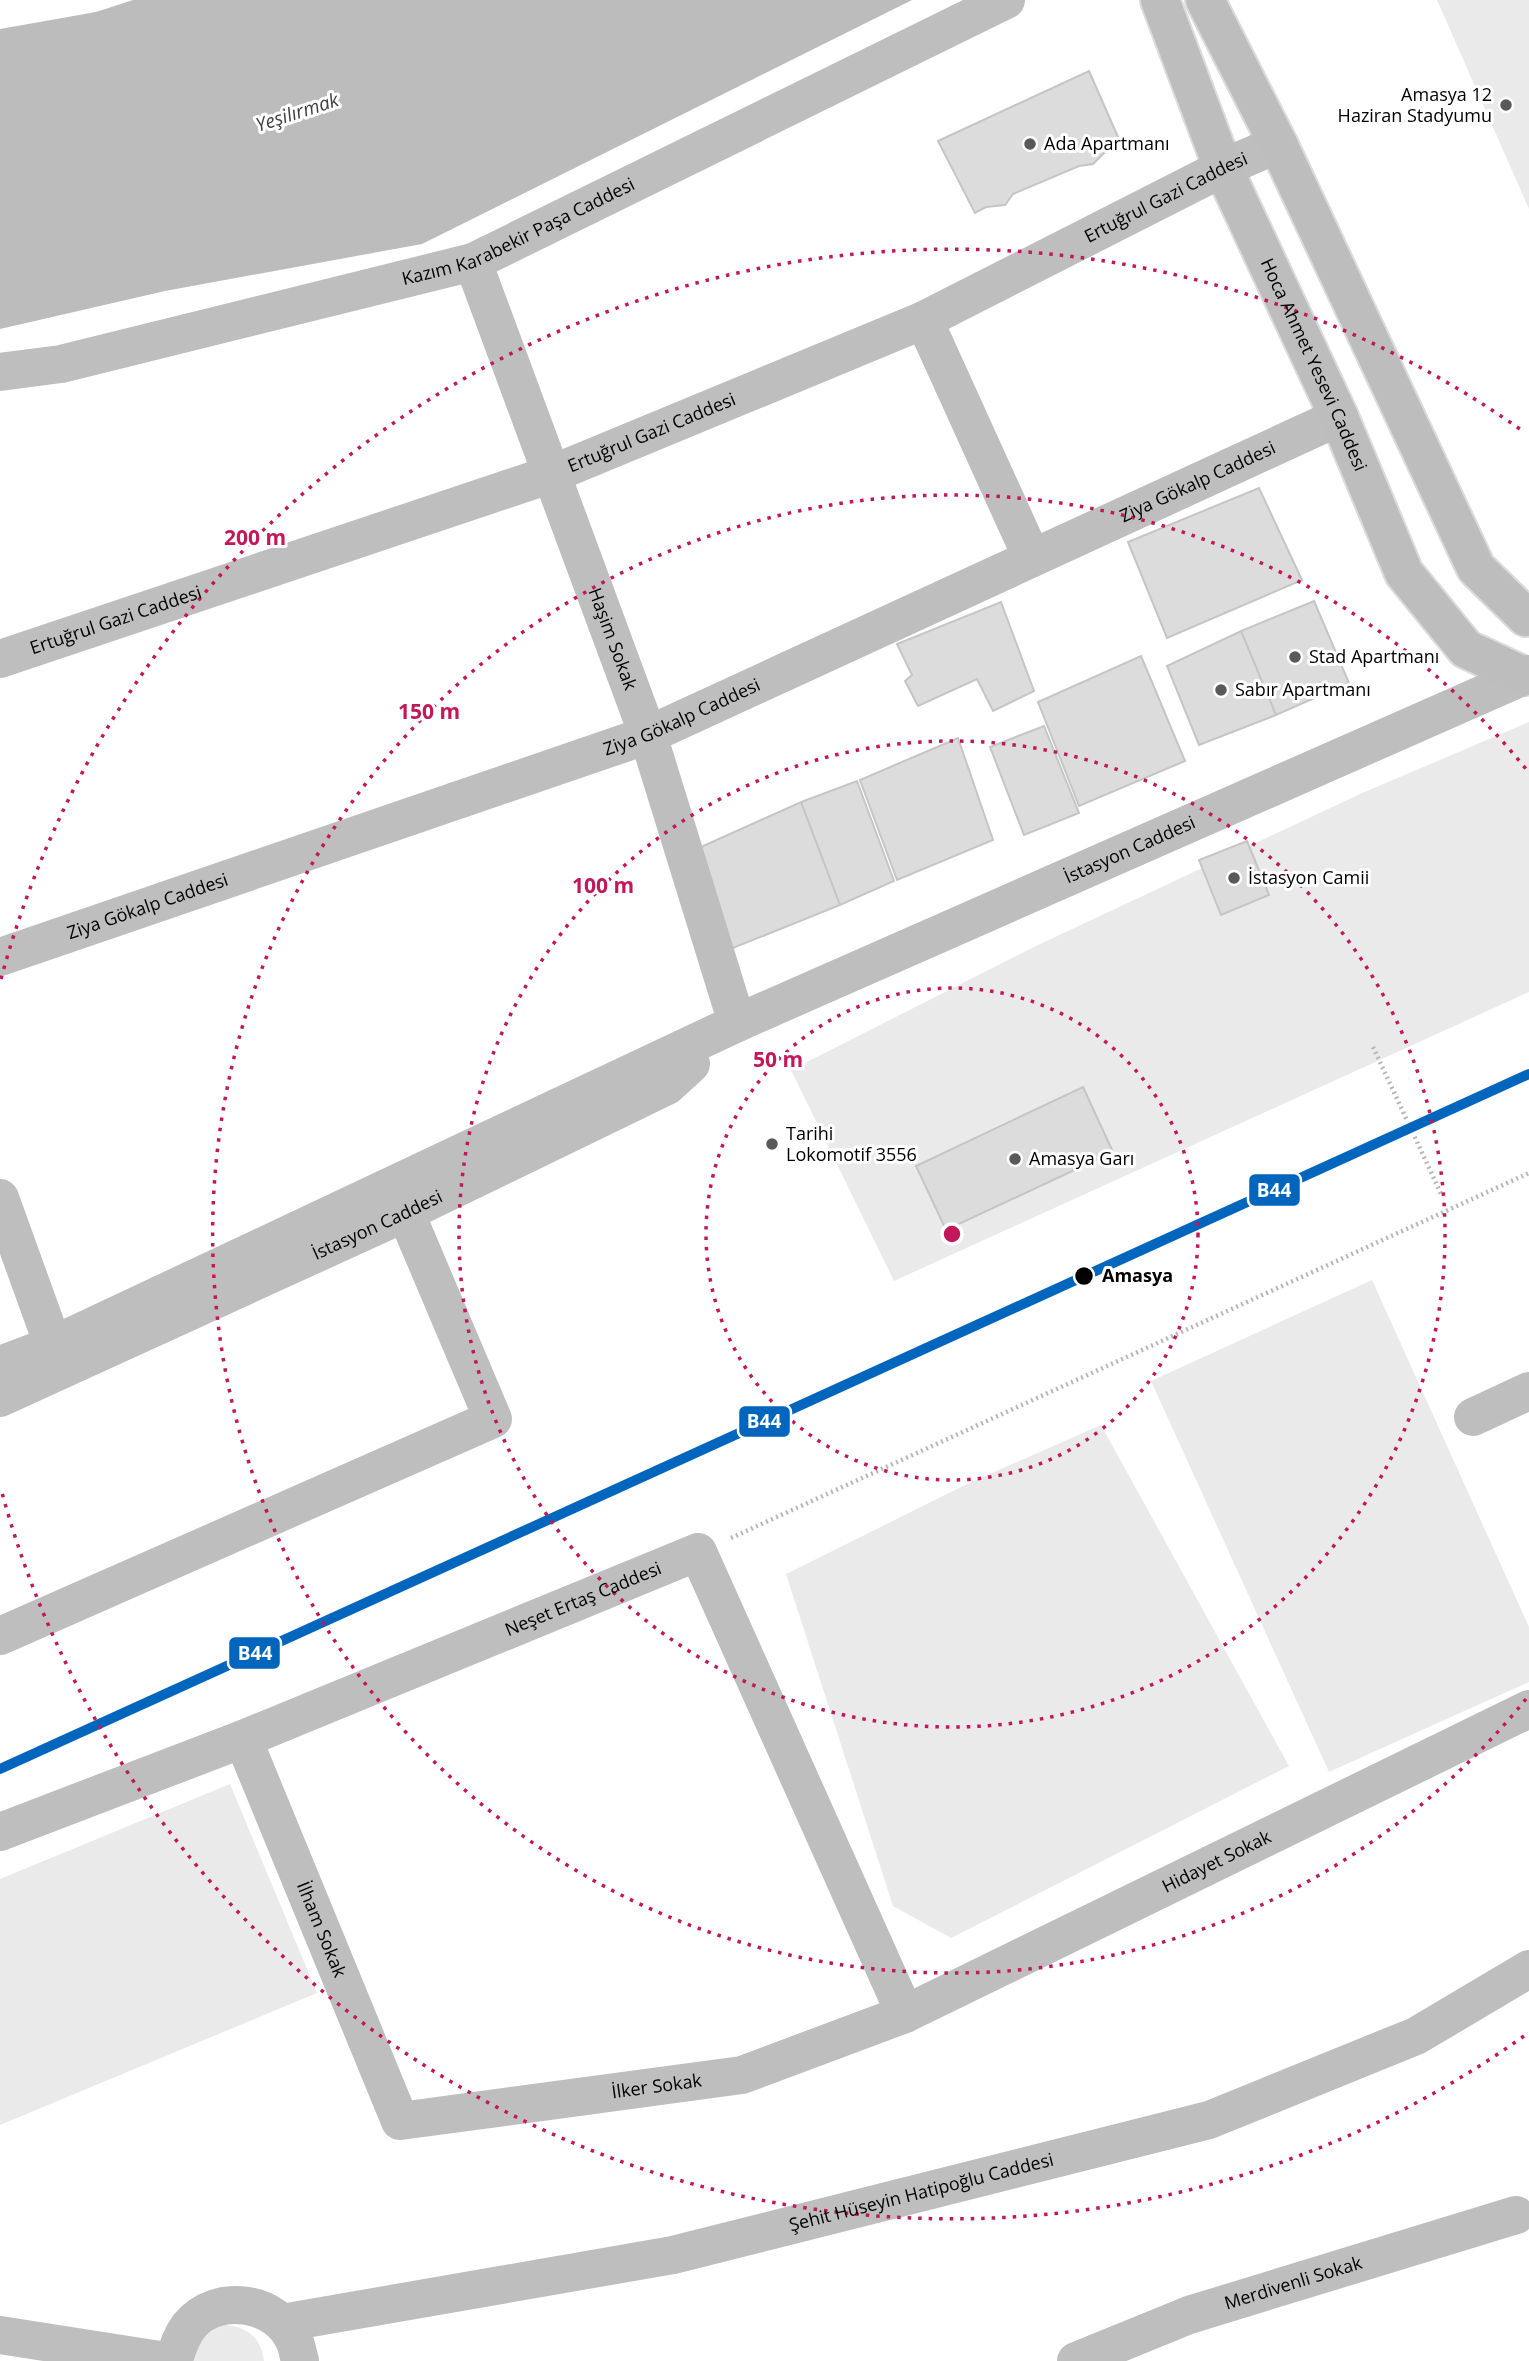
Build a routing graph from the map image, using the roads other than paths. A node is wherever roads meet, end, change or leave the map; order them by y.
1 (1006, 0) edge
2 (1160, 0) edge
3 (1205, 0) edge
4 (1278, 144) junction
5 (1223, 168) junction
6 (473, 262) junction
7 (924, 320) junction
8 (0, 372) edge
9 (1339, 417) junction
10 (552, 474) junction
11 (1032, 558) junction
12 (1529, 617) edge
13 (0, 659) edge
14 (1526, 675) edge
15 (648, 736) junction
16 (0, 957) edge
17 (737, 1023) junction
18 (0, 1198) edge
19 (399, 1199) junction
20 (53, 1345) junction
21 (0, 1365) edge
22 (1529, 1391) edge
23 (0, 1398) edge
24 (1473, 1416) dead end
25 (0, 1636) edge
26 (1529, 1709) edge
27 (243, 1739) junction
28 (0, 1832) edge
29 (1529, 1969) edge
30 (905, 2014) junction
31 (400, 2122) joint
32 (1516, 2215) dead end
33 (282, 2323) junction
34 (0, 2335) edge
35 (166, 2361) edge
36 (174, 2361) edge
37 (300, 2361) edge
38 (1076, 2361) edge

1 - 6 street, Kazım Karabekir Paşa Caddesi
2 - 5 main road, Hoca Ahmet Yesevi Caddesi
3 - 4 main road
4 - 5 street, Ertuğrul Gazi Caddesi
4 - 12 main road
5 - 7 street, Ertuğrul Gazi Caddesi
5 - 9 main road, Hoca Ahmet Yesevi Caddesi
6 - 8 street, Kazım Karabekir Paşa Caddesi
6 - 10 street, Haşim Sokak
7 - 10 street, Ertuğrul Gazi Caddesi
7 - 11 street
9 - 11 street, Ziya Gökalp Caddesi
9 - 14 main road, Hoca Ahmet Yesevi Caddesi
10 - 13 street, Ertuğrul Gazi Caddesi
10 - 15 street, Haşim Sokak
11 - 15 street, Ziya Gökalp Caddesi
14 - 17 street, İstasyon Caddesi
15 - 16 street, Ziya Gökalp Caddesi
15 - 17 street, Haşim Sokak
17 - 19 street, İstasyon Caddesi
18 - 20 street
19 - 20 street, İstasyon Caddesi
19 - 23 street, İstasyon Caddesi
19 - 25 street
20 - 21 street, İstasyon Caddesi
22 - 24 street
26 - 30 street, Hidayet Sokak
27 - 28 street, Neşet Ertaş Caddesi
27 - 30 street, Neşet Ertaş Caddesi
27 - 31 street, İlham Sokak
29 - 33 street, Şehit Hüseyin Hatipoğlu Caddesi
30 - 31 street, İlker Sokak
32 - 38 street, Merdivenli Sokak
33 - 36 street
33 - 37 street
34 - 35 street

